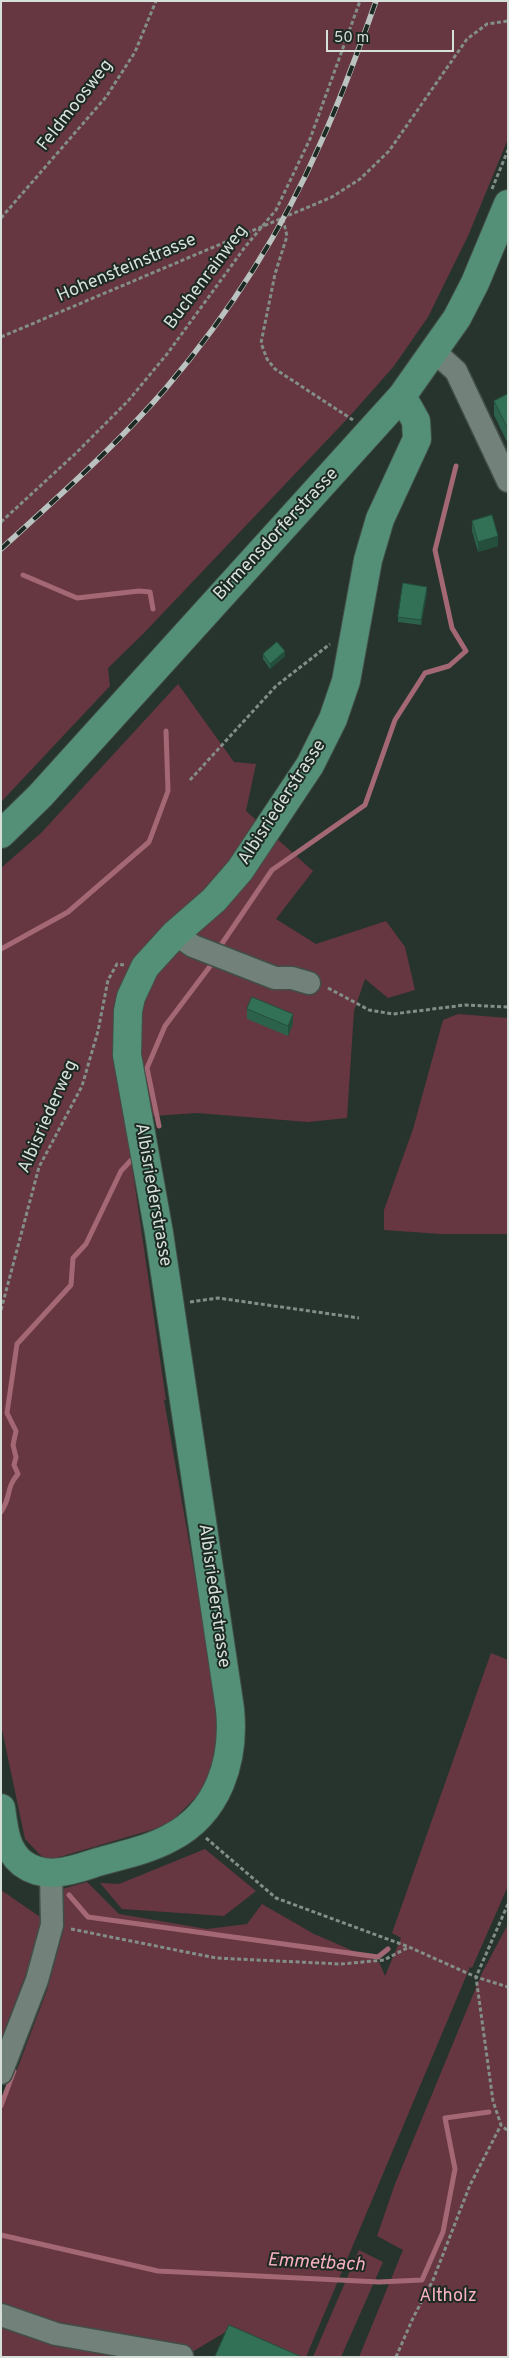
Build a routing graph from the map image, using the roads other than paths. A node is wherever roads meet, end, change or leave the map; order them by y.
1 (499, 199) edge
2 (435, 352) junction
3 (402, 396) junction
4 (508, 481) edge
5 (1, 834) edge
6 (175, 934) junction
7 (309, 982) road end
8 (1, 1808) edge
9 (51, 1873) junction
10 (1, 2073) edge
11 (1, 2315) edge
12 (182, 2356) edge

1 - 2 main road, Birmensdorferstrasse
2 - 3 main road, Birmensdorferstrasse
2 - 4 lane
3 - 5 main road, Birmensdorferstrasse
3 - 6 main road, Albisriederstrasse
6 - 7 lane
6 - 9 main road, Albisriederstrasse
8 - 9 main road, Albisriederstrasse
9 - 10 lane
11 - 12 lane

